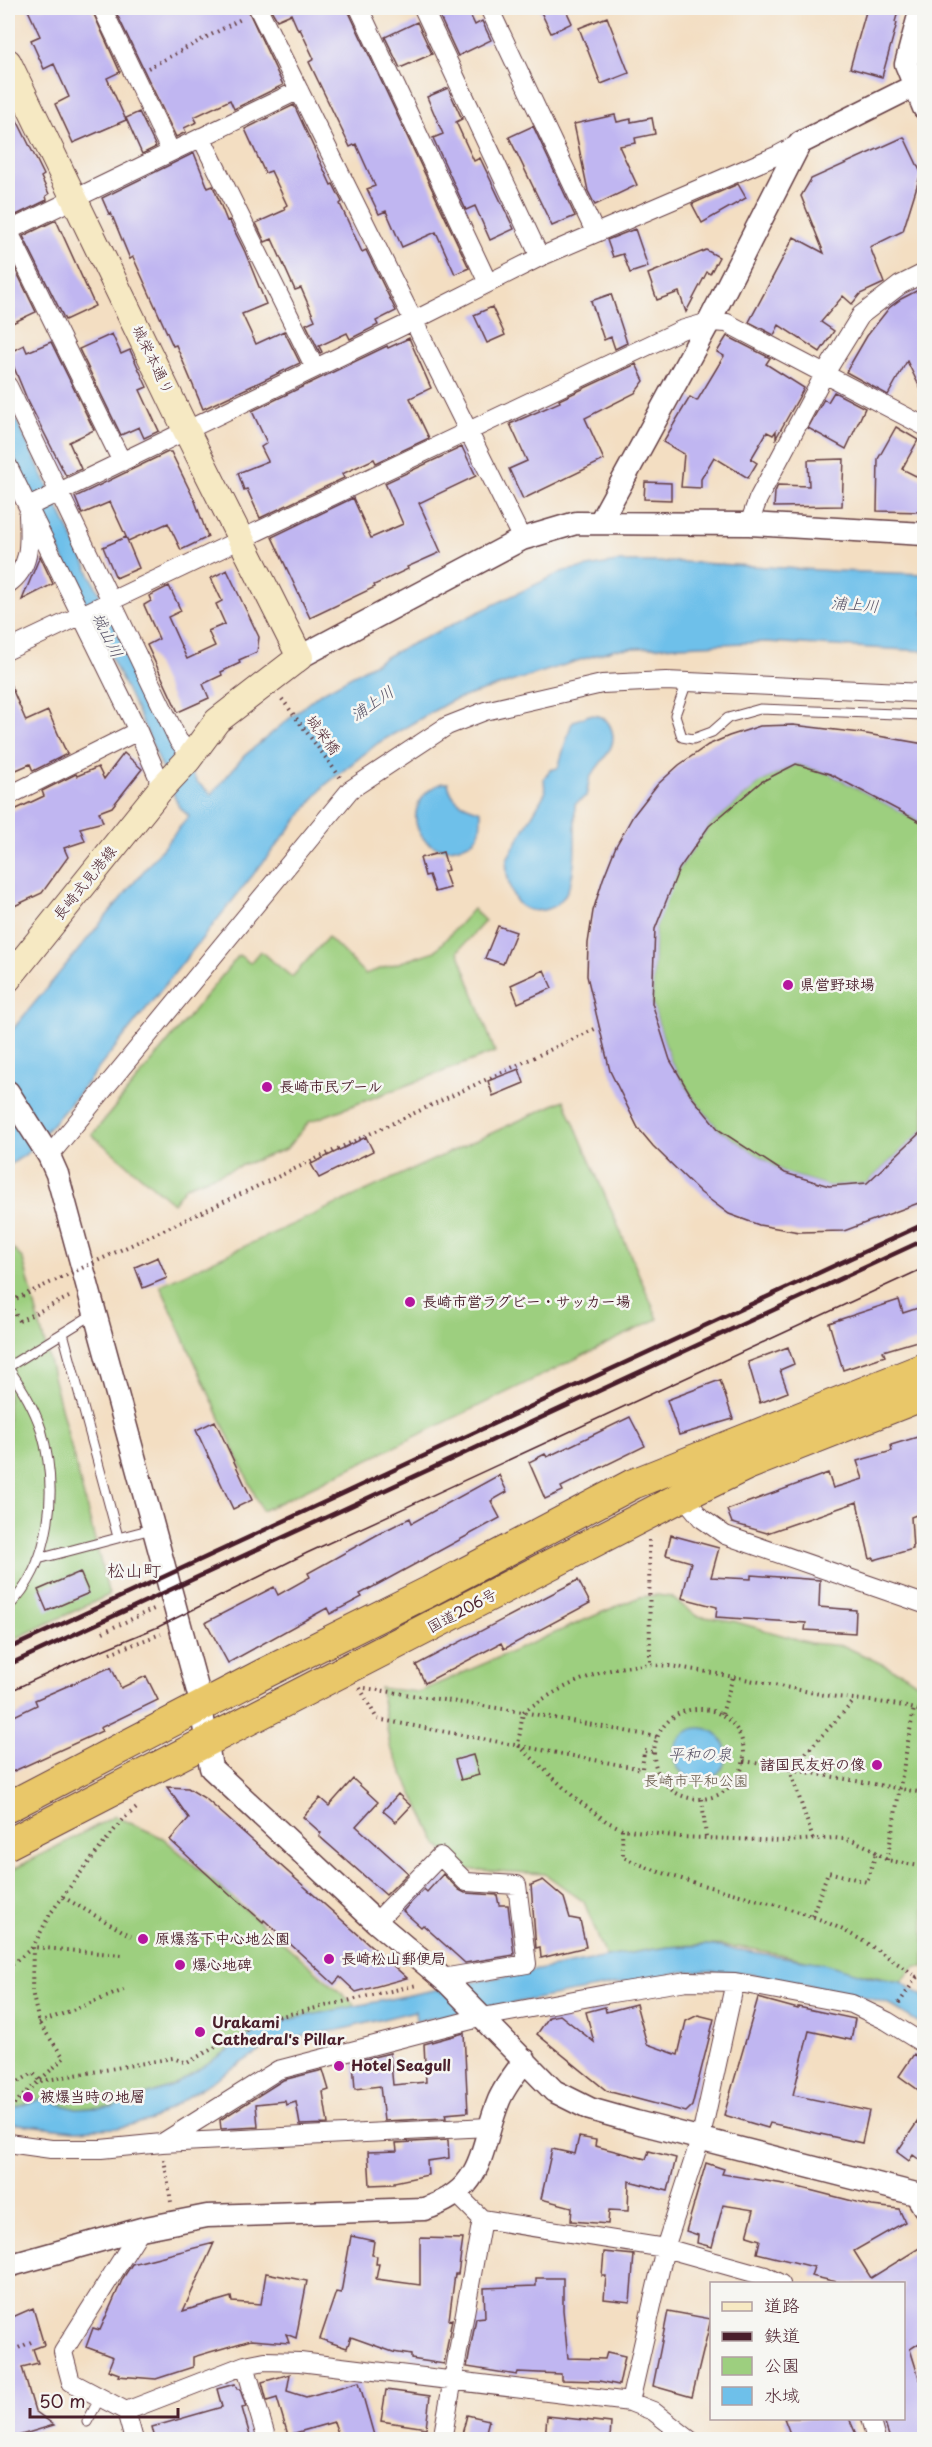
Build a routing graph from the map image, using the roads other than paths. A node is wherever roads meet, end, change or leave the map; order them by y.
1 (102, 8) edge
2 (358, 8) edge
3 (423, 8) edge
4 (489, 8) edge
5 (921, 8) edge
6 (259, 9) edge
7 (8, 62) edge
8 (914, 86) junction
9 (299, 90) junction
10 (924, 108) edge
11 (201, 137) junction
12 (800, 143) junction
13 (171, 152) junction
14 (74, 199) junction
15 (8, 231) edge
16 (595, 232) junction
17 (540, 257) junction
18 (924, 273) edge
19 (488, 283) junction
20 (413, 321) junction
21 (709, 322) junction
22 (315, 368) junction
23 (824, 375) junction
24 (8, 386) edge
25 (924, 426) edge
26 (186, 430) junction
27 (467, 430) junction
28 (122, 462) junction
29 (8, 466) edge
30 (8, 493) edge
31 (60, 493) junction
32 (28, 507) junction
33 (600, 522) junction
34 (749, 524) junction
35 (924, 534) edge
36 (240, 539) junction
37 (522, 539) junction
38 (8, 584) edge
39 (112, 600) junction
40 (82, 614) junction
41 (8, 650) edge
42 (300, 657) junction
43 (687, 682) junction
44 (924, 693) edge
45 (924, 715) edge
46 (138, 731) junction
47 (189, 758) junction
48 (162, 789) junction
49 (8, 796) edge
50 (8, 979) edge
51 (8, 1092) edge
52 (47, 1153) junction
53 (95, 1313) junction
54 (63, 1333) junction
55 (8, 1367) edge
56 (924, 1368) edge
57 (924, 1395) edge
58 (683, 1496) junction
59 (154, 1528) junction
60 (118, 1537) junction
61 (38, 1558) junction
62 (924, 1604) edge
63 (8, 1607) edge
64 (202, 1707) junction
65 (208, 1741) junction
66 (8, 1807) edge
67 (8, 1844) edge
68 (376, 1922) junction
69 (445, 1981) junction
70 (735, 1982) junction
71 (482, 2016) junction
72 (924, 2044) edge
73 (525, 2060) junction
74 (489, 2127) junction
75 (701, 2137) junction
76 (8, 2143) edge
77 (162, 2143) junction
78 (457, 2194) junction
79 (922, 2195) edge
80 (482, 2219) junction
81 (141, 2229) junction
82 (665, 2248) junction
83 (8, 2266) edge
84 (779, 2282) edge
85 (245, 2365) junction
86 (453, 2382) junction
87 (100, 2398) junction
88 (630, 2402) junction
89 (126, 2411) junction
90 (871, 2420) edge
91 (87, 2421) dead end
92 (134, 2439) edge
93 (267, 2439) edge
94 (442, 2439) edge
95 (690, 2439) edge
96 (876, 2439) edge

1 - 13 street
2 - 19 street
3 - 17 street
4 - 16 street
5 - 8 street
6 - 9 street
7 - 14 main road, 城栄本通り
8 - 10 street
8 - 12 street
9 - 11 street
9 - 20 street
11 - 13 street
11 - 22 street
12 - 16 street
12 - 21 street
13 - 14 street
14 - 15 street
14 - 26 main road, 城栄本通り
15 - 28 street
16 - 17 street
17 - 19 street
18 - 23 street
19 - 20 street
20 - 22 street
20 - 27 street
21 - 23 street
21 - 27 street
21 - 33 street
22 - 26 street
23 - 25 street
23 - 34 street
24 - 31 street
26 - 28 street
26 - 36 main road, 城栄本通り
27 - 36 street
27 - 37 street
28 - 31 street
29 - 32 street
30 - 32 street
31 - 32 street
31 - 39 street
32 - 38 street
32 - 40 street
33 - 34 street
33 - 37 street
34 - 35 street
36 - 39 street
36 - 42 main road, 城栄本通り
37 - 42 street
39 - 40 street
39 - 47 street
40 - 41 street
40 - 46 street
42 - 47 main road
43 - 44 street
43 - 45 lane
43 - 52 street
46 - 48 street
46 - 49 street
47 - 48 main road, 長崎式見港線
48 - 50 main road, 長崎式見港線
51 - 52 street
52 - 53 street
53 - 54 lane
53 - 59 street
54 - 55 lane
54 - 60 lane
55 - 61 lane
56 - 64 highway
57 - 58 highway, 国道206号
58 - 62 street
58 - 65 highway, 国道206号
59 - 60 lane
59 - 64 street
60 - 61 lane
61 - 63 lane
64 - 65 street
64 - 66 highway
65 - 67 highway, 国道206号
65 - 68 street
68 - 69 street
68 - 69 street
69 - 71 street
70 - 71 street
70 - 72 street
70 - 75 street
71 - 73 street
71 - 77 street
73 - 74 street
73 - 75 street
74 - 77 street
74 - 78 street
75 - 79 street
75 - 82 street
76 - 77 street
78 - 80 street
78 - 81 street
80 - 82 street
80 - 86 street
81 - 83 street
81 - 87 street
82 - 84 street
82 - 88 street
85 - 86 street
85 - 89 street
85 - 93 street
86 - 88 street
86 - 94 street
87 - 89 street
87 - 91 lane
88 - 95 street
89 - 92 street
90 - 96 street

